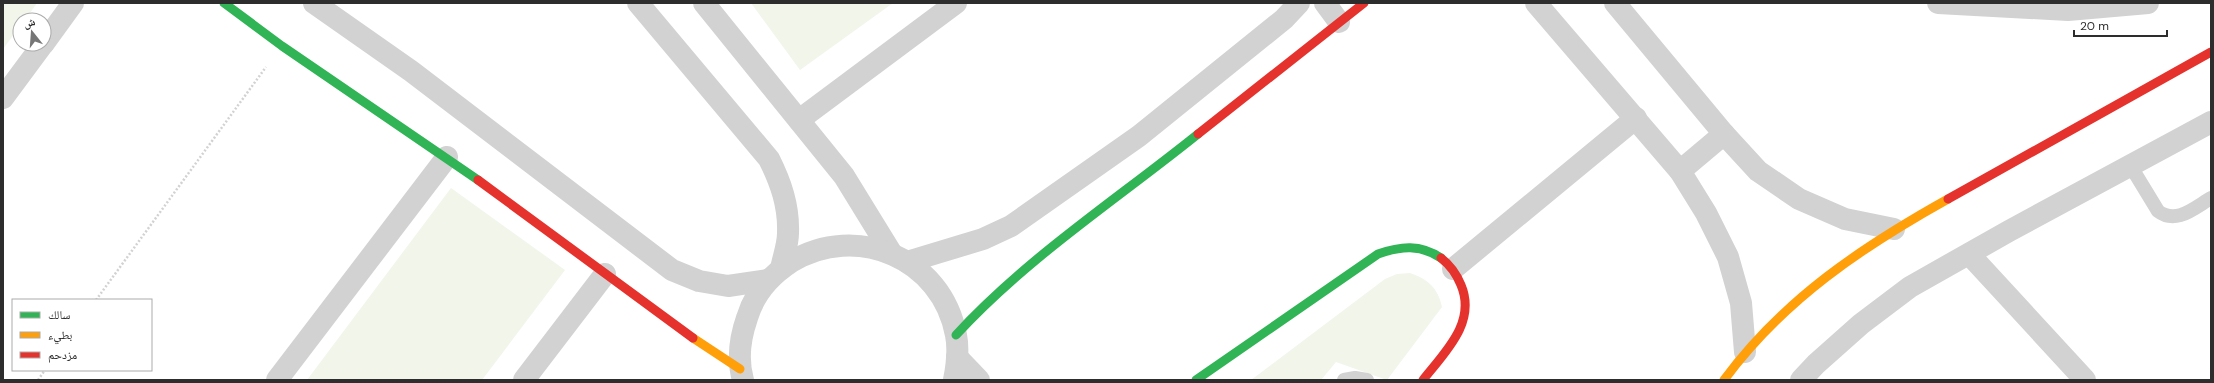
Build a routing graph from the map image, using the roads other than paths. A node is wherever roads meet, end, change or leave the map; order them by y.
1 (73, 3) edge
2 (224, 3) edge
3 (314, 3) edge
4 (638, 3) edge
5 (704, 3) edge
6 (956, 3) edge
7 (1299, 3) edge
8 (1325, 3) edge
9 (1364, 3) edge
10 (1536, 3) edge
11 (1614, 3) edge
12 (1938, 3) edge
13 (2148, 3) edge
14 (1339, 22) junction
15 (52, 31) edge
16 (36, 52) edge
17 (2211, 52) edge
18 (3, 98) edge
19 (1636, 118) junction
20 (798, 120) junction
21 (2211, 122) edge
22 (1724, 134) junction
23 (447, 157) junction
24 (2130, 165) junction
25 (1680, 171) junction
26 (2211, 198) edge
27 (1894, 229) junction
28 (1969, 254) junction
29 (899, 258) junction
30 (1453, 269) junction
31 (605, 274) junction
32 (774, 274) junction
33 (956, 335) junction
34 (1745, 352) junction
35 (957, 357) junction
36 (742, 374) edge
37 (277, 380) edge
38 (524, 380) edge
39 (954, 380) edge
40 (979, 380) edge
41 (1196, 380) edge
42 (1344, 380) edge
43 (1367, 380) edge
44 (1423, 380) edge
45 (1724, 380) edge
46 (1801, 380) edge
47 (2085, 380) edge

1 - 15 street
2 - 23 street
3 - 32 street
4 - 32 street
5 - 20 street
6 - 20 street
7 - 29 street
8 - 14 street
9 - 14 street
10 - 19 street
11 - 22 street
12 - 13 street
14 - 33 street
16 - 18 street
17 - 27 street
19 - 25 street
19 - 30 street
20 - 29 street
21 - 24 street
22 - 25 street
22 - 27 street
23 - 31 street
23 - 37 street
24 - 26 lane
24 - 28 street
25 - 34 street
27 - 34 street
28 - 46 street
28 - 47 street
29 - 32 street
29 - 33 street
30 - 41 street
30 - 44 street
31 - 36 street
31 - 38 street
32 - 36 street
33 - 35 street
34 - 45 street
35 - 39 street
35 - 40 street
42 - 43 lane

